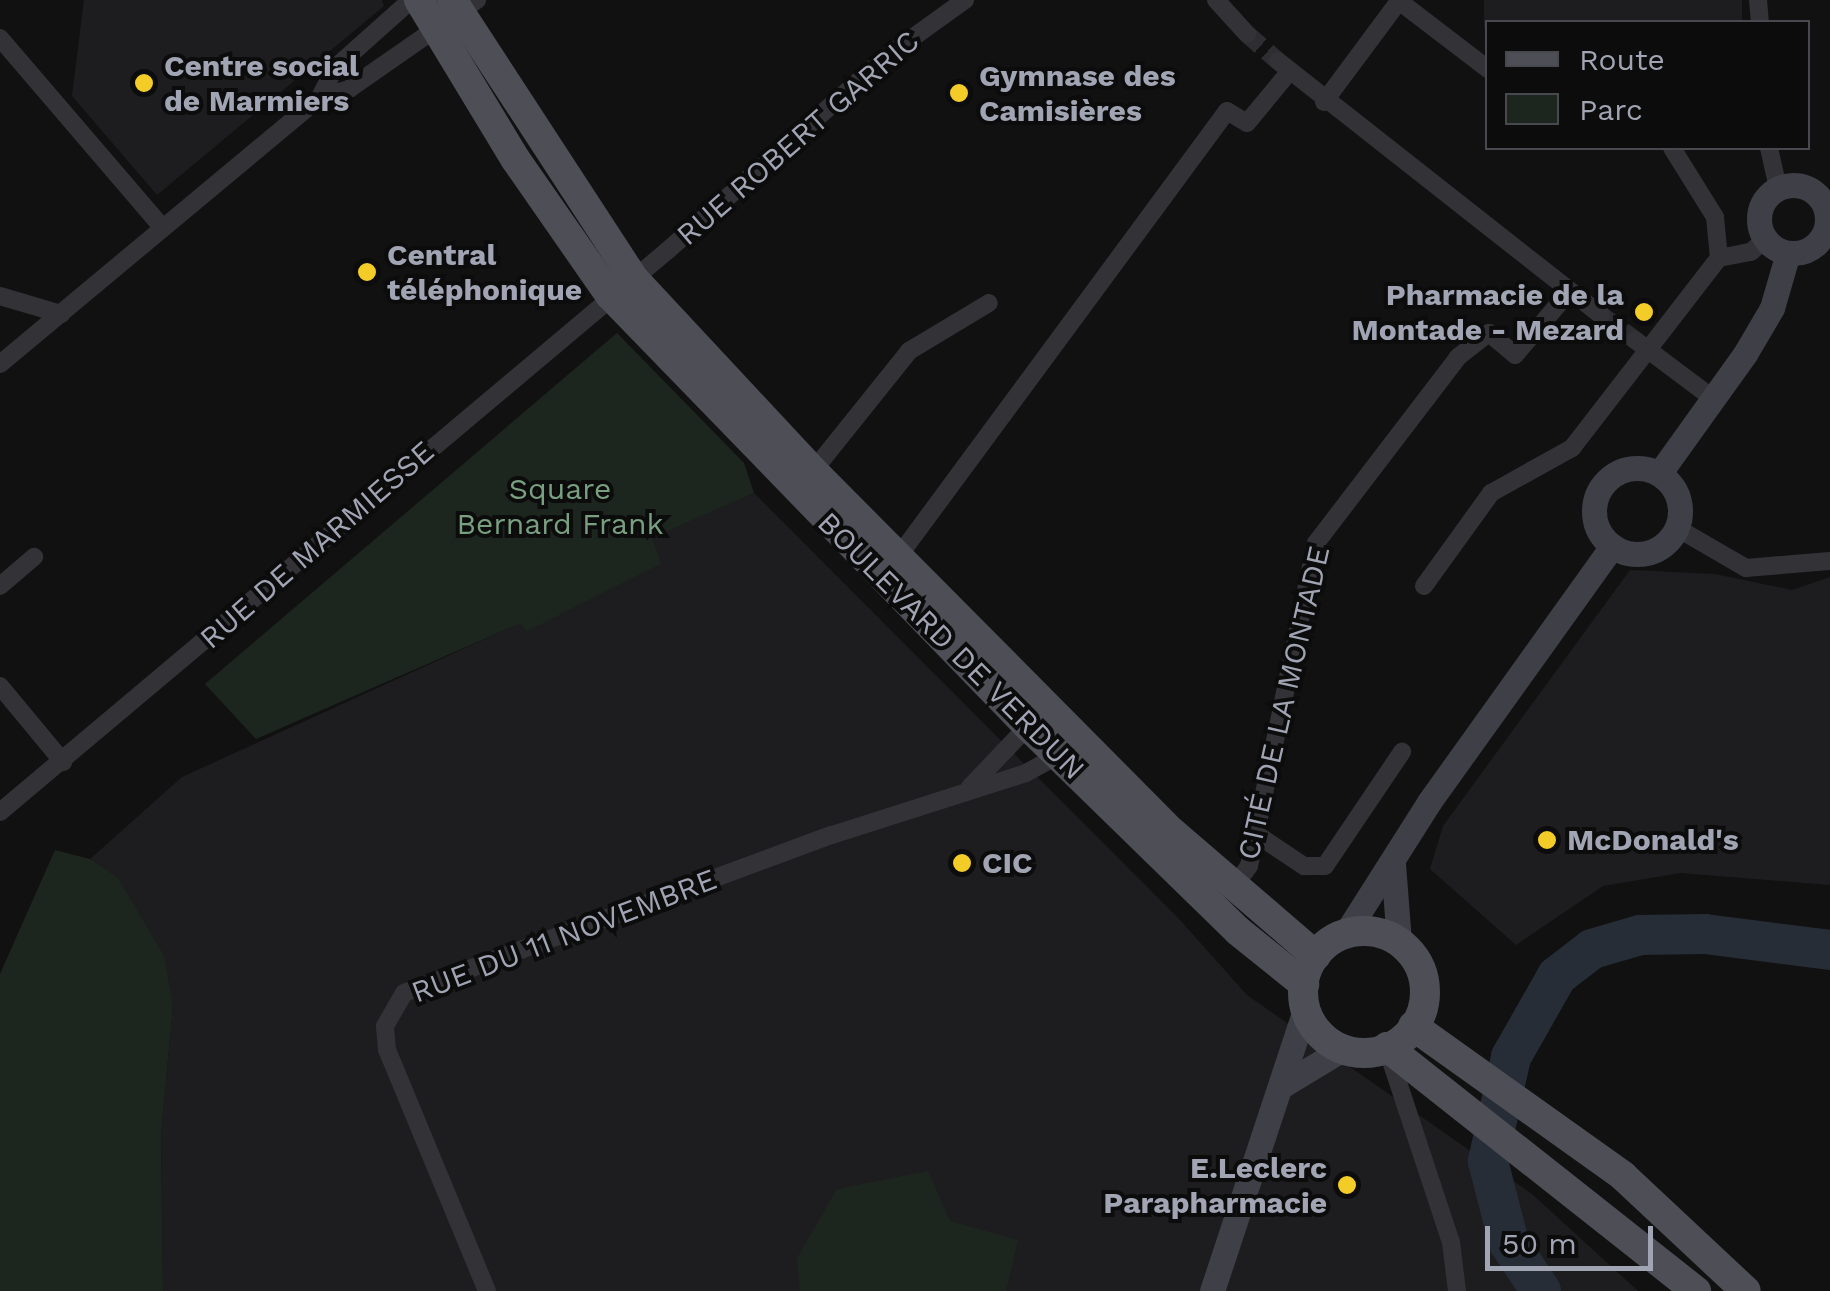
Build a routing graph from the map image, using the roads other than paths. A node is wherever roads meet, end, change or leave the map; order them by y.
1 (965, 0) edge
2 (1216, 0) edge
3 (1399, 0) edge
4 (442, 6) edge
5 (1247, 34) tunnel mouth
6 (0, 38) edge
7 (1485, 67) edge
8 (320, 97) junction
9 (1324, 102) junction
10 (1673, 150) edge
11 (1769, 150) edge
12 (1778, 188) junction
13 (1827, 203) edge
14 (163, 228) junction
15 (1765, 239) junction
16 (1788, 253) junction
17 (1719, 258) junction
18 (622, 287) junction
19 (1570, 292) junction
20 (0, 296) edge
21 (989, 303) dead end
22 (61, 314) junction
23 (1600, 315) tunnel mouth
24 (1642, 345) junction
25 (0, 364) edge
26 (1711, 397) junction
27 (813, 470) junction
28 (1659, 474) junction
29 (1677, 528) junction
30 (1612, 546) junction
31 (34, 557) dead end
32 (898, 557) junction
33 (1830, 561) edge
34 (0, 586) edge
35 (1424, 586) dead end
36 (0, 686) edge
37 (1062, 722) junction
38 (1028, 726) junction
39 (1402, 752) dead end
40 (1058, 755) junction
41 (62, 762) junction
42 (970, 787) junction
43 (0, 812) edge
44 (1256, 834) junction
45 (1393, 864) junction
46 (1233, 888) junction
47 (1346, 933) junction
48 (1399, 942) junction
49 (1316, 956) junction
50 (1305, 997) junction
51 (1413, 1026) junction
52 (1386, 1047) junction
53 (1341, 1050) junction
54 (1276, 1092) junction
55 (486, 1291) edge
56 (1212, 1291) edge
57 (1457, 1291) edge
58 (1696, 1291) edge
59 (1746, 1291) edge

1 - 18 street, RUE ROBERT GARRIC
2 - 5 street
3 - 7 street
3 - 9 street
4 - 8 street
4 - 8 street
4 - 18 main road
6 - 14 street
8 - 14 street
9 - 19 street
9 - 32 street
10 - 17 street
11 - 12 street
12 - 13 main road
12 - 15 main road
13 - 16 main road
14 - 22 street
15 - 16 main road
15 - 17 street
16 - 26 main road
17 - 24 street
18 - 27 main road, BOULEVARD DE VERDUN
18 - 38 main road, BOULEVARD DE VERDUN
18 - 41 street, RUE DE MARMIESSE
19 - 23 street
19 - 44 street, CITÉ DE LA MONTADE
20 - 22 street
21 - 27 street
22 - 25 street
24 - 26 street
24 - 35 street
26 - 28 main road
27 - 32 main road, BOULEVARD DE VERDUN
28 - 29 main road
28 - 30 main road
29 - 30 main road
29 - 33 street
30 - 45 main road
31 - 34 street
32 - 37 main road, BOULEVARD DE VERDUN
36 - 41 street
37 - 38 main road
37 - 46 main road, BOULEVARD DE VERDUN
38 - 40 main road, BOULEVARD DE VERDUN
38 - 42 street, RUE DU 11 NOVEMBRE
39 - 44 street
40 - 42 street, RUE DU 11 NOVEMBRE
40 - 50 main road, BOULEVARD DE VERDUN
41 - 43 street, RUE DE MARMIESSE
42 - 55 street, RUE DU 11 NOVEMBRE
44 - 46 street, CITÉ DE LA MONTADE
45 - 47 main road
45 - 48 main road
46 - 49 main road, BOULEVARD DE VERDUN
47 - 48 main road
47 - 49 main road
48 - 51 main road
49 - 50 main road
50 - 53 main road
50 - 54 main road
51 - 52 main road
51 - 59 main road
52 - 53 main road
52 - 57 street
52 - 58 main road
53 - 54 main road
54 - 56 main road

